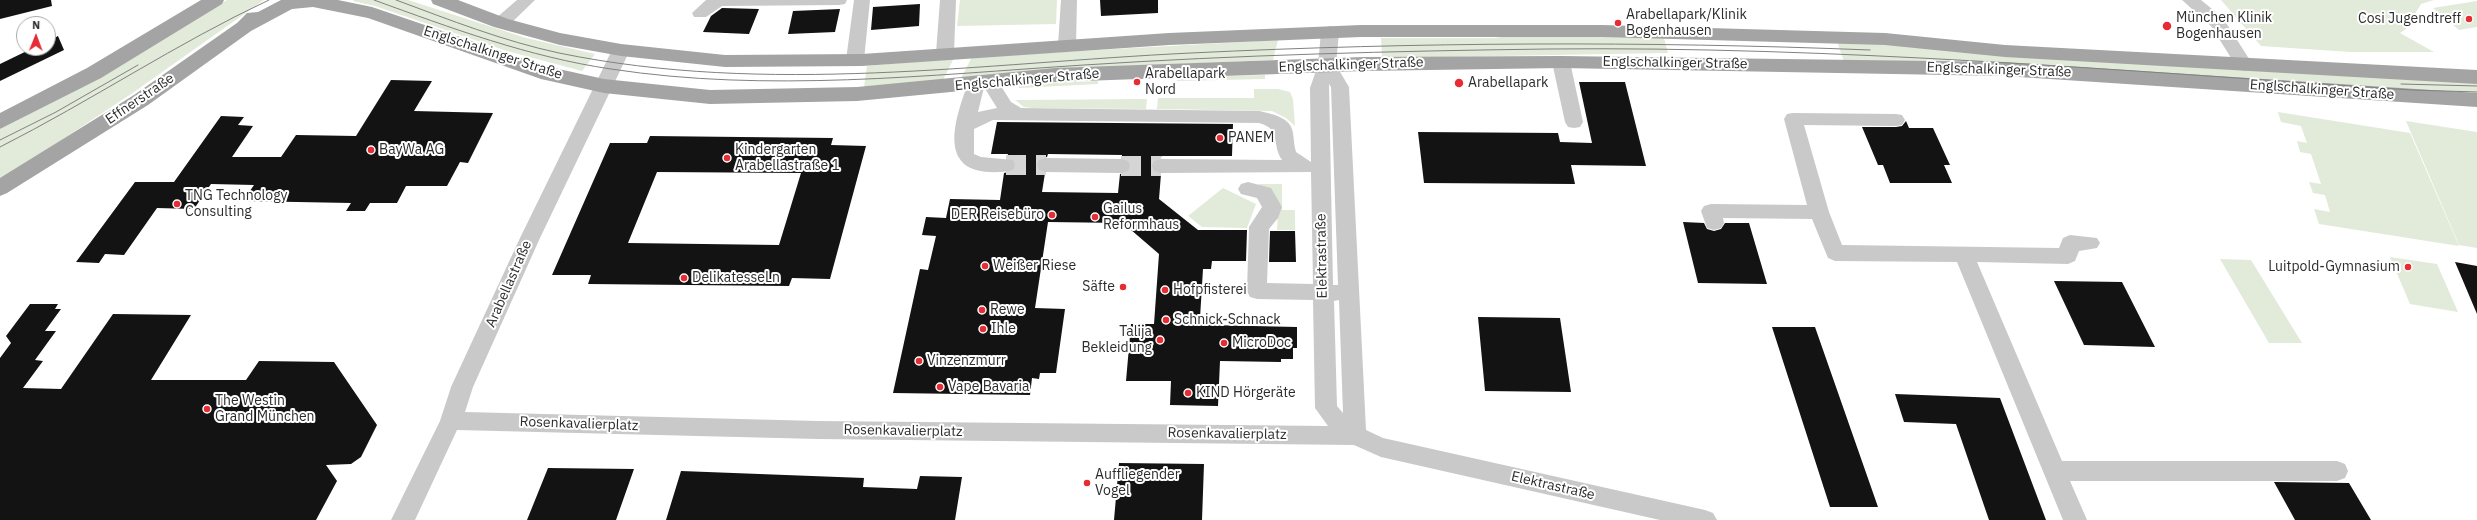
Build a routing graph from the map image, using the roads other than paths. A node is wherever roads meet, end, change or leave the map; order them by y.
1 (215, 0) edge
2 (273, 0) edge
3 (312, 0) edge
4 (440, 0) edge
5 (527, 0) edge
6 (839, 0) edge
7 (862, 0) edge
8 (948, 0) edge
9 (1069, 0) edge
10 (2190, 0) edge
11 (700, 13) dead end
12 (501, 23) junction
13 (244, 27) junction
14 (1330, 32) junction
15 (1067, 45) junction
16 (621, 50) junction
17 (945, 53) junction
18 (855, 60) junction
19 (1561, 62) junction
20 (1328, 65) junction
21 (2244, 65) junction
22 (2477, 77) edge
23 (983, 83) junction
24 (604, 86) junction
25 (2477, 100) edge
26 (1019, 114) junction
27 (1896, 120) dead end
28 (0, 122) edge
29 (1574, 122) dead end
30 (966, 126) junction
31 (1285, 152) junction
32 (1006, 165) tunnel mouth
33 (1046, 166) tunnel mouth
34 (1121, 166) tunnel mouth
35 (1161, 166) tunnel mouth
36 (1260, 167) junction
37 (1312, 167) junction
38 (1342, 167) junction
39 (0, 188) edge
40 (1248, 189) dead end
41 (1819, 212) junction
42 (1714, 223) dead end
43 (2090, 243) dead end
44 (1964, 256) junction
45 (1323, 293) junction
46 (1349, 293) junction
47 (451, 421) junction
48 (1355, 436) junction
49 (2055, 471) junction
50 (2337, 471) dead end
51 (403, 520) edge
52 (1705, 520) edge
53 (2075, 520) edge

1 - 28 main road
2 - 13 main road, Effnerstraße
3 - 13 main road, Englschalkinger Straße
3 - 24 main road, Englschalkinger Straße
4 - 12 main road, Englschalkinger Straße
5 - 12 street
6 - 11 street
7 - 18 street
8 - 17 street
9 - 15 street
10 - 21 street
12 - 16 main road, Englschalkinger Straße
13 - 39 main road, Effnerstraße
14 - 15 main road, Englschalkinger Straße
14 - 20 street, Elektrastraße
14 - 21 main road, Englschalkinger Straße
15 - 17 main road, Englschalkinger Straße
16 - 18 main road, Englschalkinger Straße
16 - 24 street, Arabellastraße
17 - 18 main road, Englschalkinger Straße
19 - 20 main road, Englschalkinger Straße
19 - 25 main road, Englschalkinger Straße
19 - 29 street
20 - 23 main road, Englschalkinger Straße
20 - 37 street, Elektrastraße
20 - 38 street, Elektrastraße
21 - 22 main road, Englschalkinger Straße
23 - 24 main road, Englschalkinger Straße
23 - 26 street
23 - 30 street
24 - 47 street, Arabellastraße
26 - 30 street
26 - 31 street
27 - 41 street
30 - 32 street
31 - 36 street
31 - 37 street
33 - 34 street
35 - 36 street
36 - 37 street
37 - 38 street
37 - 45 street, Elektrastraße
38 - 46 street, Elektrastraße
40 - 45 street
41 - 42 street
41 - 44 street
43 - 44 street
44 - 49 street
45 - 46 street
45 - 48 street, Elektrastraße
46 - 48 street, Elektrastraße
47 - 48 street, Rosenkavalierplatz
47 - 51 street, Arabellastraße
48 - 52 street, Elektrastraße
49 - 50 street
49 - 53 street

